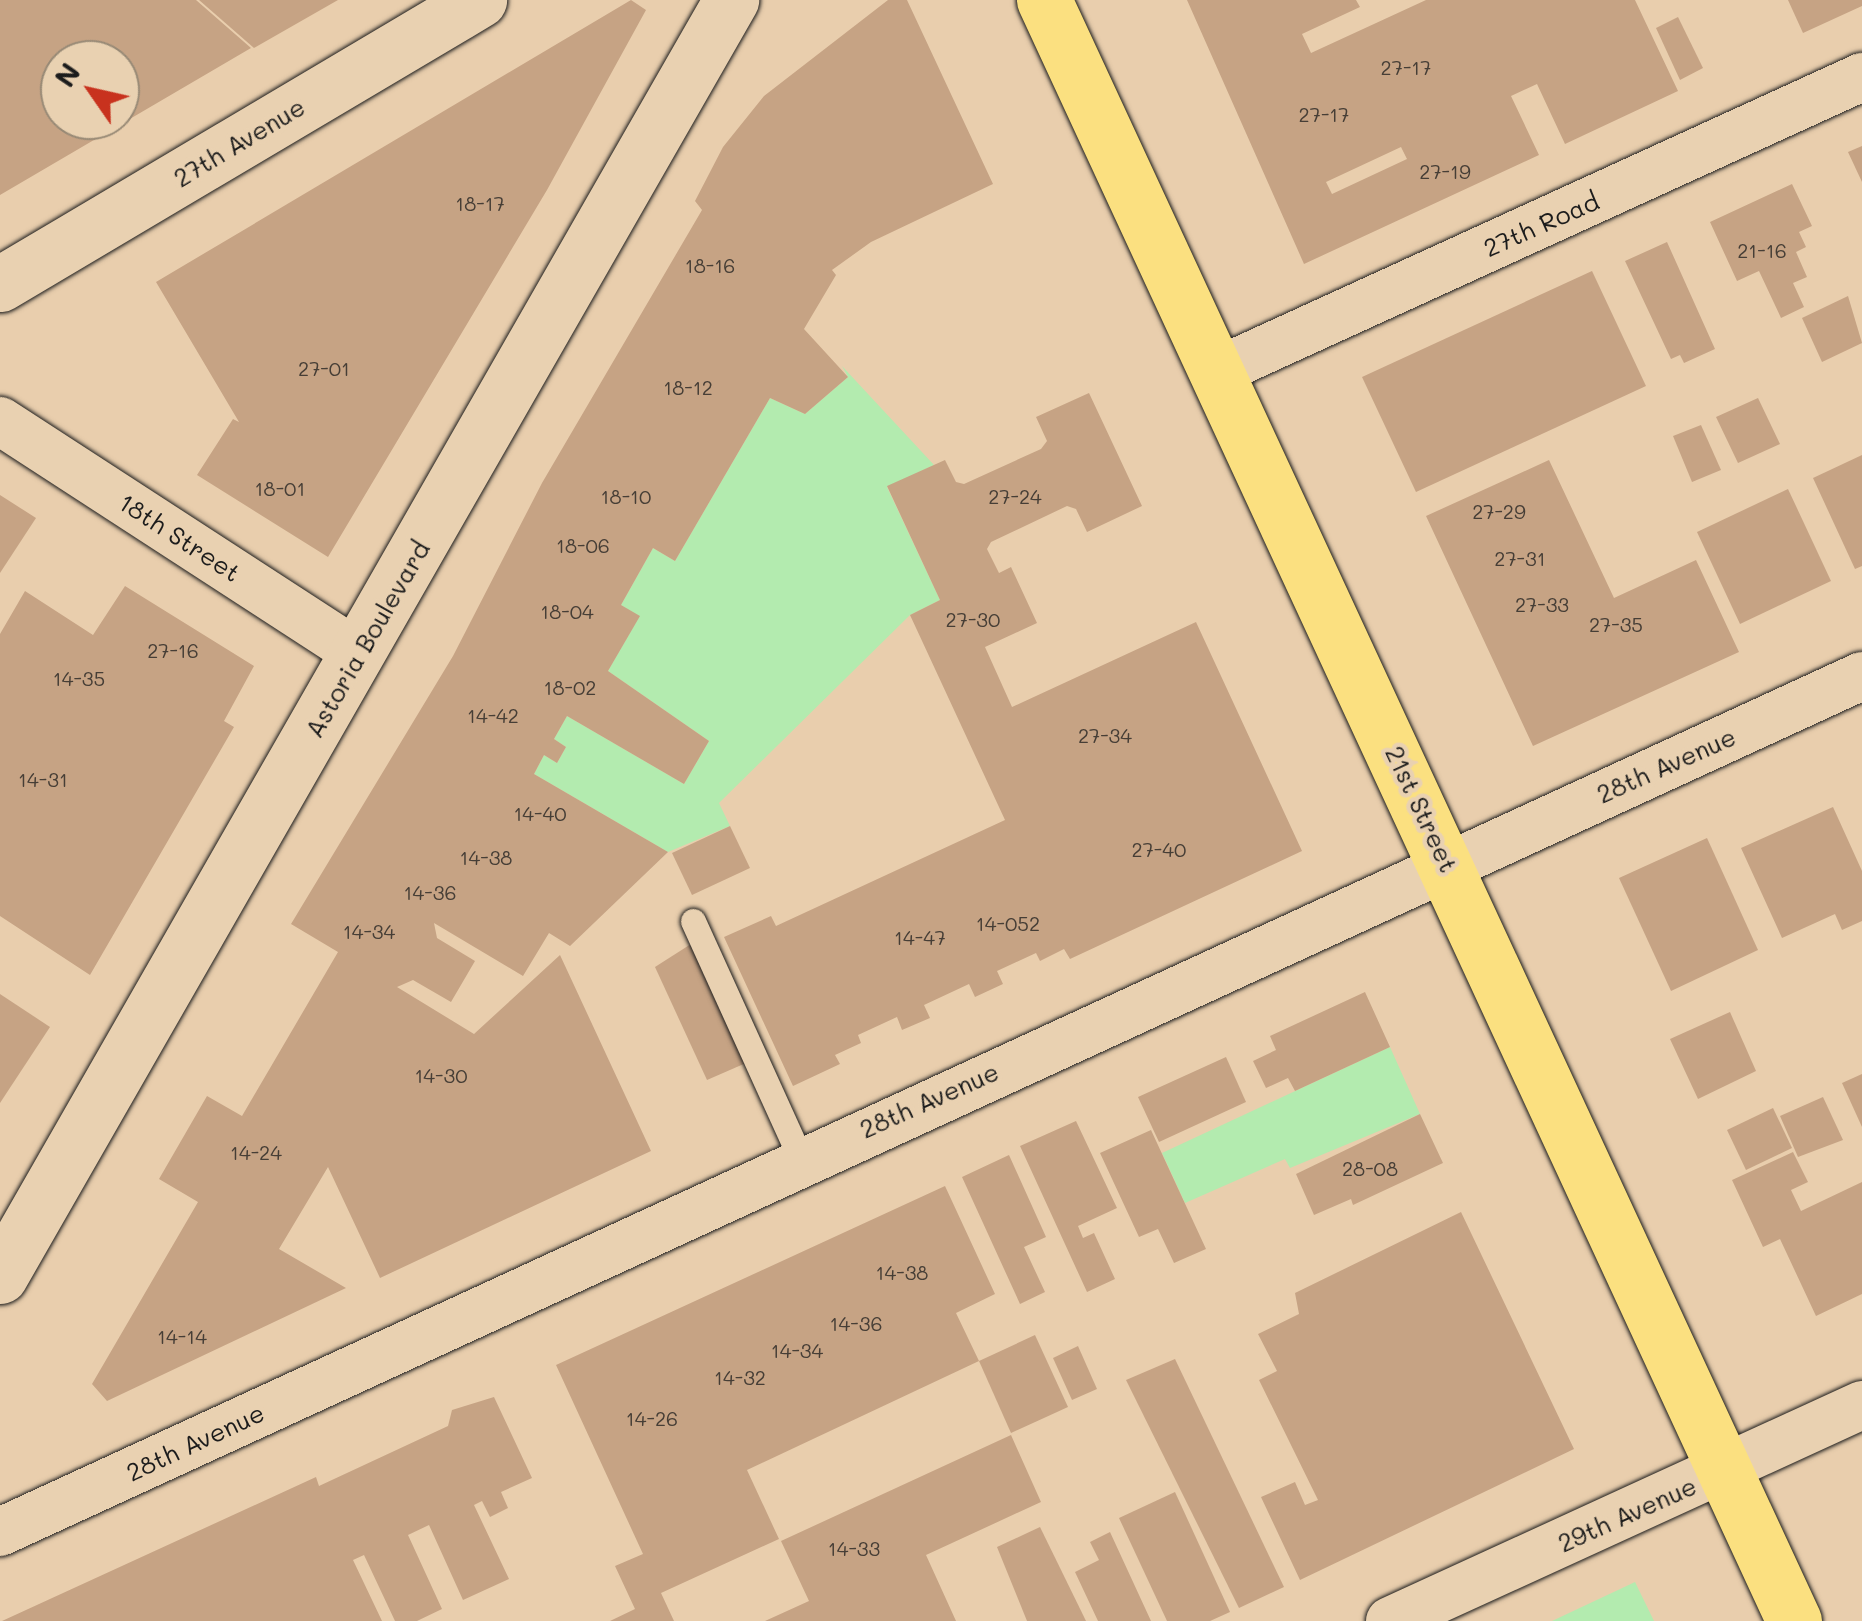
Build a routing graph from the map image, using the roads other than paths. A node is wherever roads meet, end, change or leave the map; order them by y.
1 (478, 0) edge
2 (731, 0) edge
3 (1044, 0) edge
4 (1862, 78) edge
5 (0, 284) edge
6 (1220, 370) junction
7 (0, 421) edge
8 (359, 654) junction
9 (1862, 676) edge
10 (1448, 865) junction
11 (693, 921) dead end
12 (801, 1158) junction
13 (0, 1276) edge
14 (1862, 1404) edge
15 (1723, 1470) junction
16 (0, 1532) edge
17 (1390, 1621) edge
18 (1794, 1621) edge

1 - 5 main road, 27th Avenue
2 - 8 main road, Astoria Boulevard
3 - 6 main road, 21st Street
4 - 6 street, 27th Road
6 - 10 main road, 21st Street
7 - 8 street, 18th Street
8 - 13 main road, Astoria Boulevard
9 - 10 street, 28th Avenue
10 - 12 street, 28th Avenue
10 - 15 main road, 21st Street
11 - 12 lane
12 - 16 street, 28th Avenue
14 - 15 street, 29th Avenue
15 - 17 street, 29th Avenue
15 - 18 main road, 21st Street

